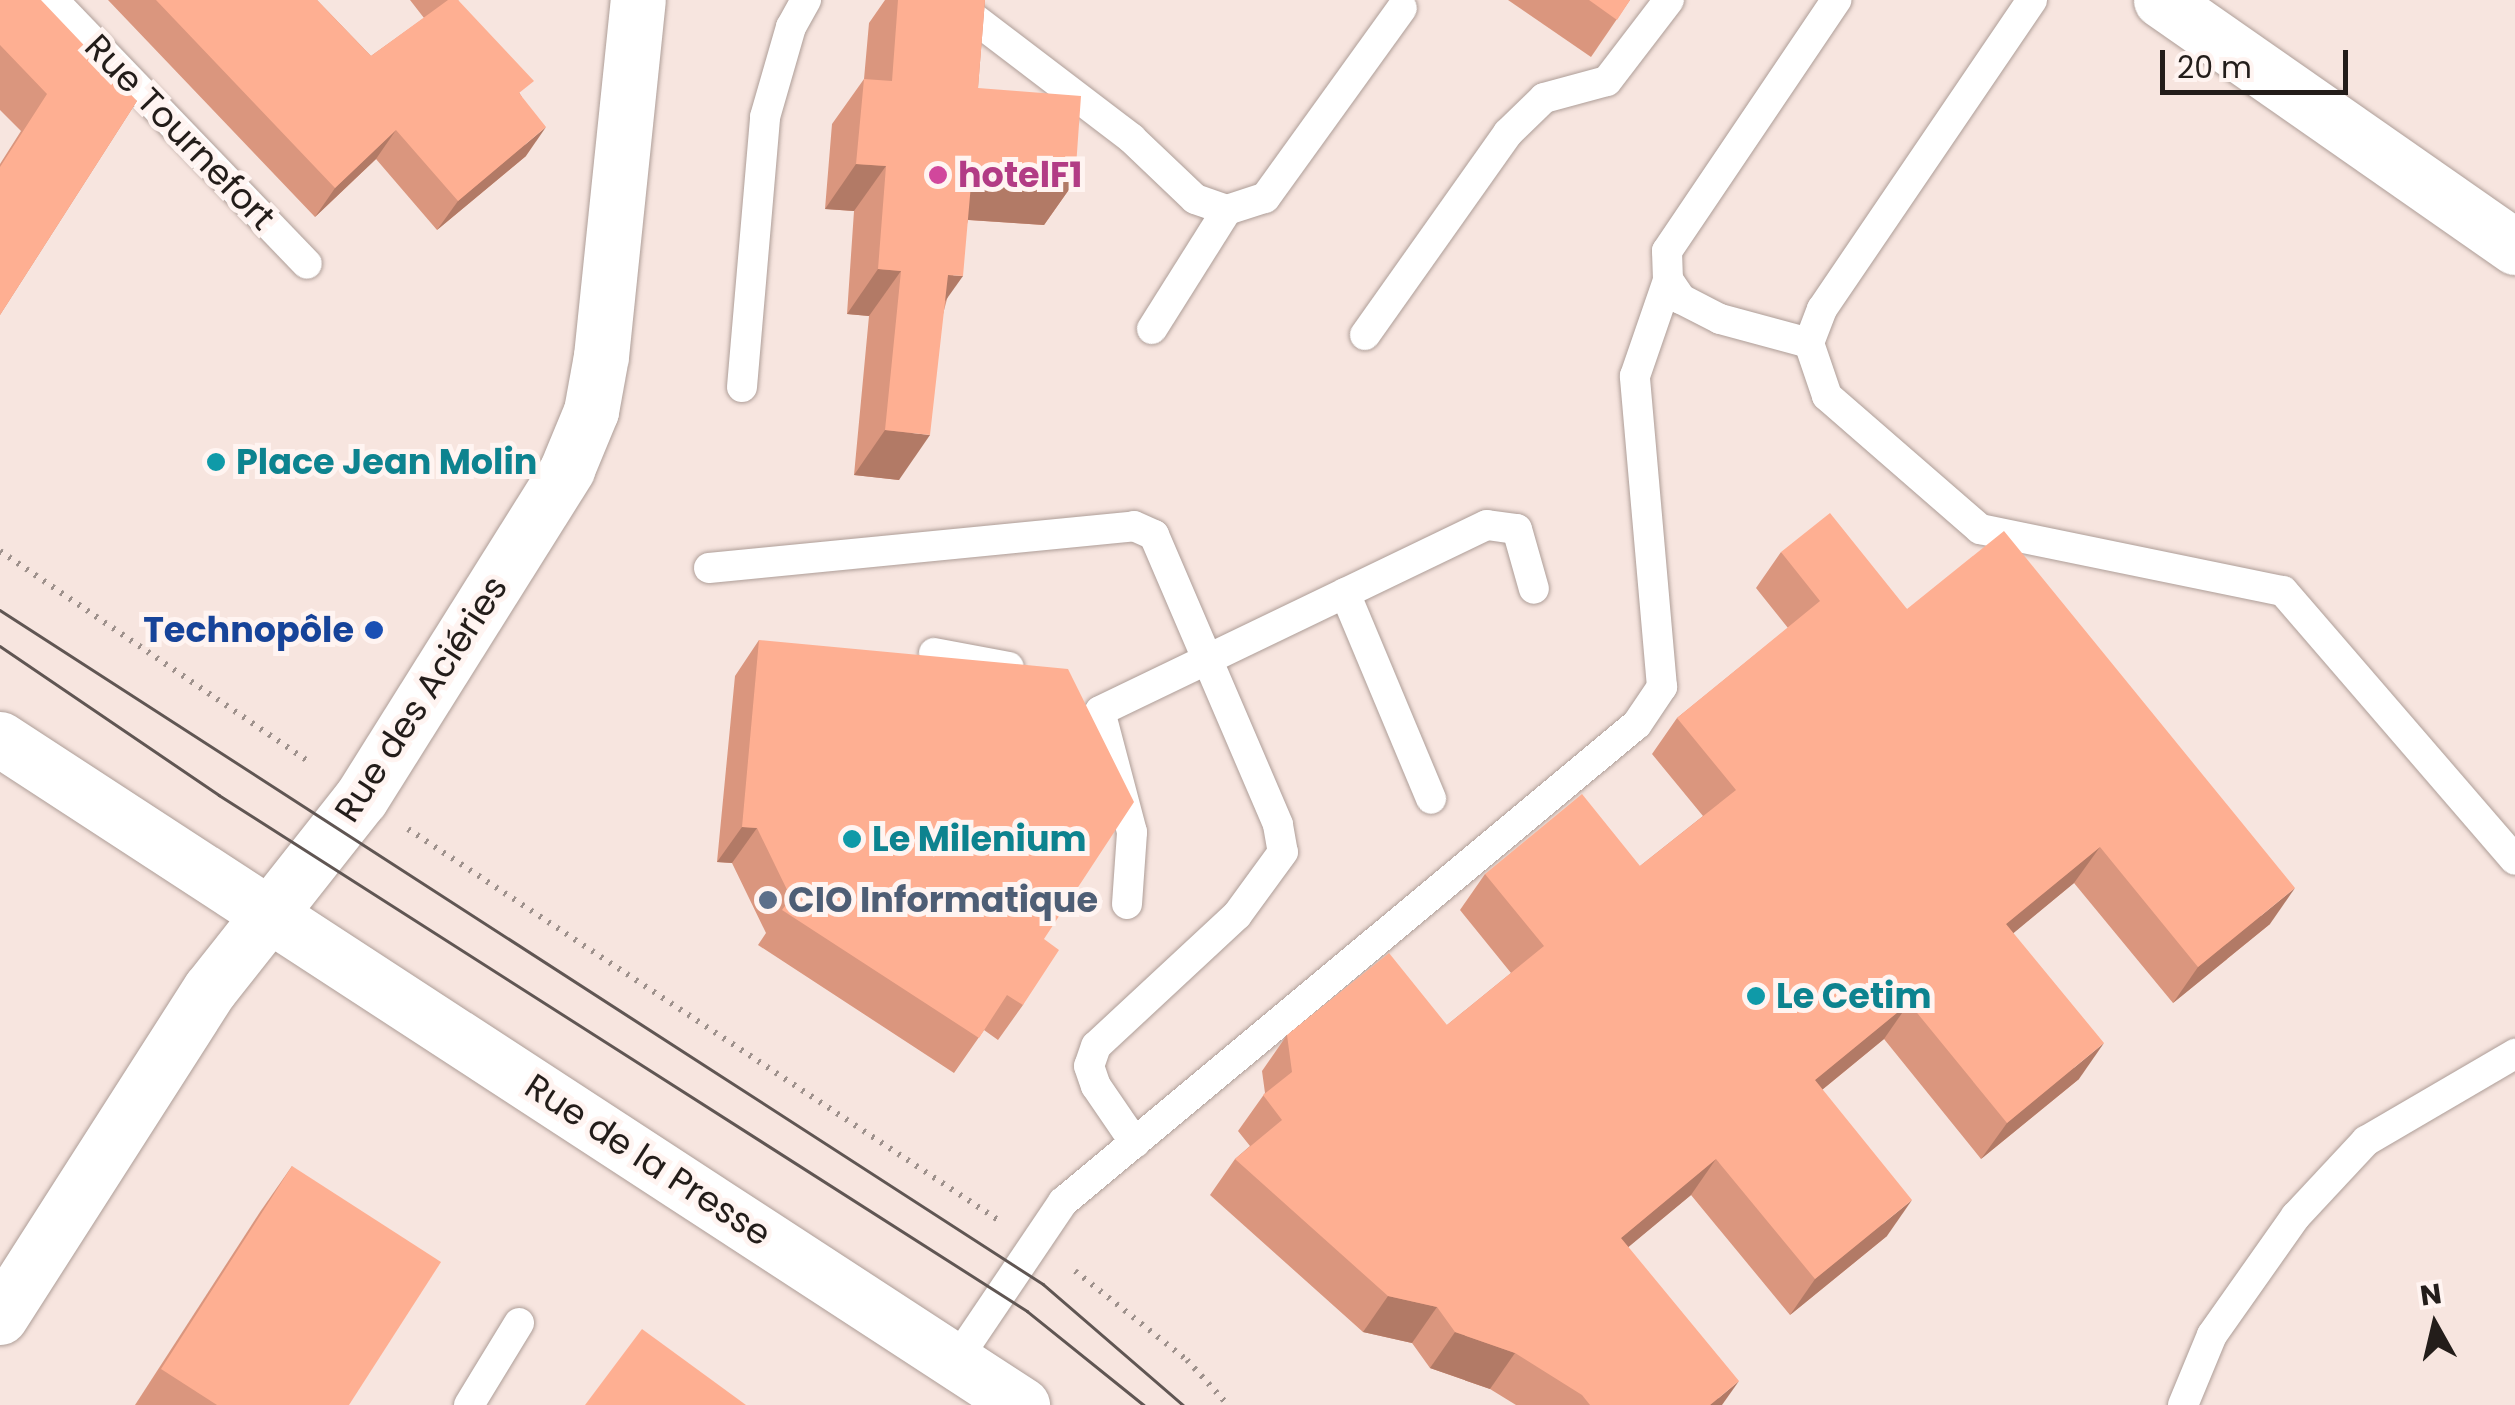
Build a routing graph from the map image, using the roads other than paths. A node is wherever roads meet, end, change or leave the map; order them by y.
1 (53, 0) edge
2 (638, 0) edge
3 (806, 0) edge
4 (950, 0) edge
5 (1668, 0) edge
6 (1836, 0) edge
7 (2032, 0) edge
8 (2161, 0) edge
9 (1402, 8) dead end
10 (1226, 210) junction
11 (2515, 247) edge
12 (308, 264) dead end
13 (1668, 280) junction
14 (1152, 329) dead end
15 (1365, 335) dead end
16 (1809, 343) junction
17 (742, 386) dead end
18 (709, 568) dead end
19 (1534, 588) dead end
20 (1346, 593) junction
21 (934, 653) edge
22 (1205, 655) junction
23 (1041, 672) edge
24 (1071, 692) edge
25 (1100, 710) junction
26 (0, 740) edge
27 (1431, 798) dead end
28 (2515, 860) edge
29 (1127, 904) dead end
30 (272, 917) junction
31 (2515, 1054) edge
32 (1135, 1143) junction
33 (0, 1317) edge
34 (519, 1323) dead end
35 (956, 1362) junction
36 (469, 1405) edge
37 (1022, 1405) edge
38 (2183, 1405) edge

1 - 12 lane, Rue Tournefort
2 - 30 street, Rue des Aciéries
3 - 17 lane
4 - 10 lane
5 - 15 lane
6 - 13 lane
7 - 16 lane
8 - 11 street
9 - 10 lane
10 - 14 lane
13 - 16 lane
13 - 32 lane
16 - 28 lane
18 - 22 lane
19 - 20 lane
20 - 22 lane
20 - 27 lane
21 - 23 lane
22 - 25 lane
22 - 32 lane
24 - 25 lane
25 - 29 lane
26 - 30 street, Rue de la Presse
30 - 33 street, Rue des Aciéries
30 - 35 street, Rue de la Presse
31 - 38 lane
32 - 35 lane
34 - 36 lane
35 - 37 street, Rue de la Presse

